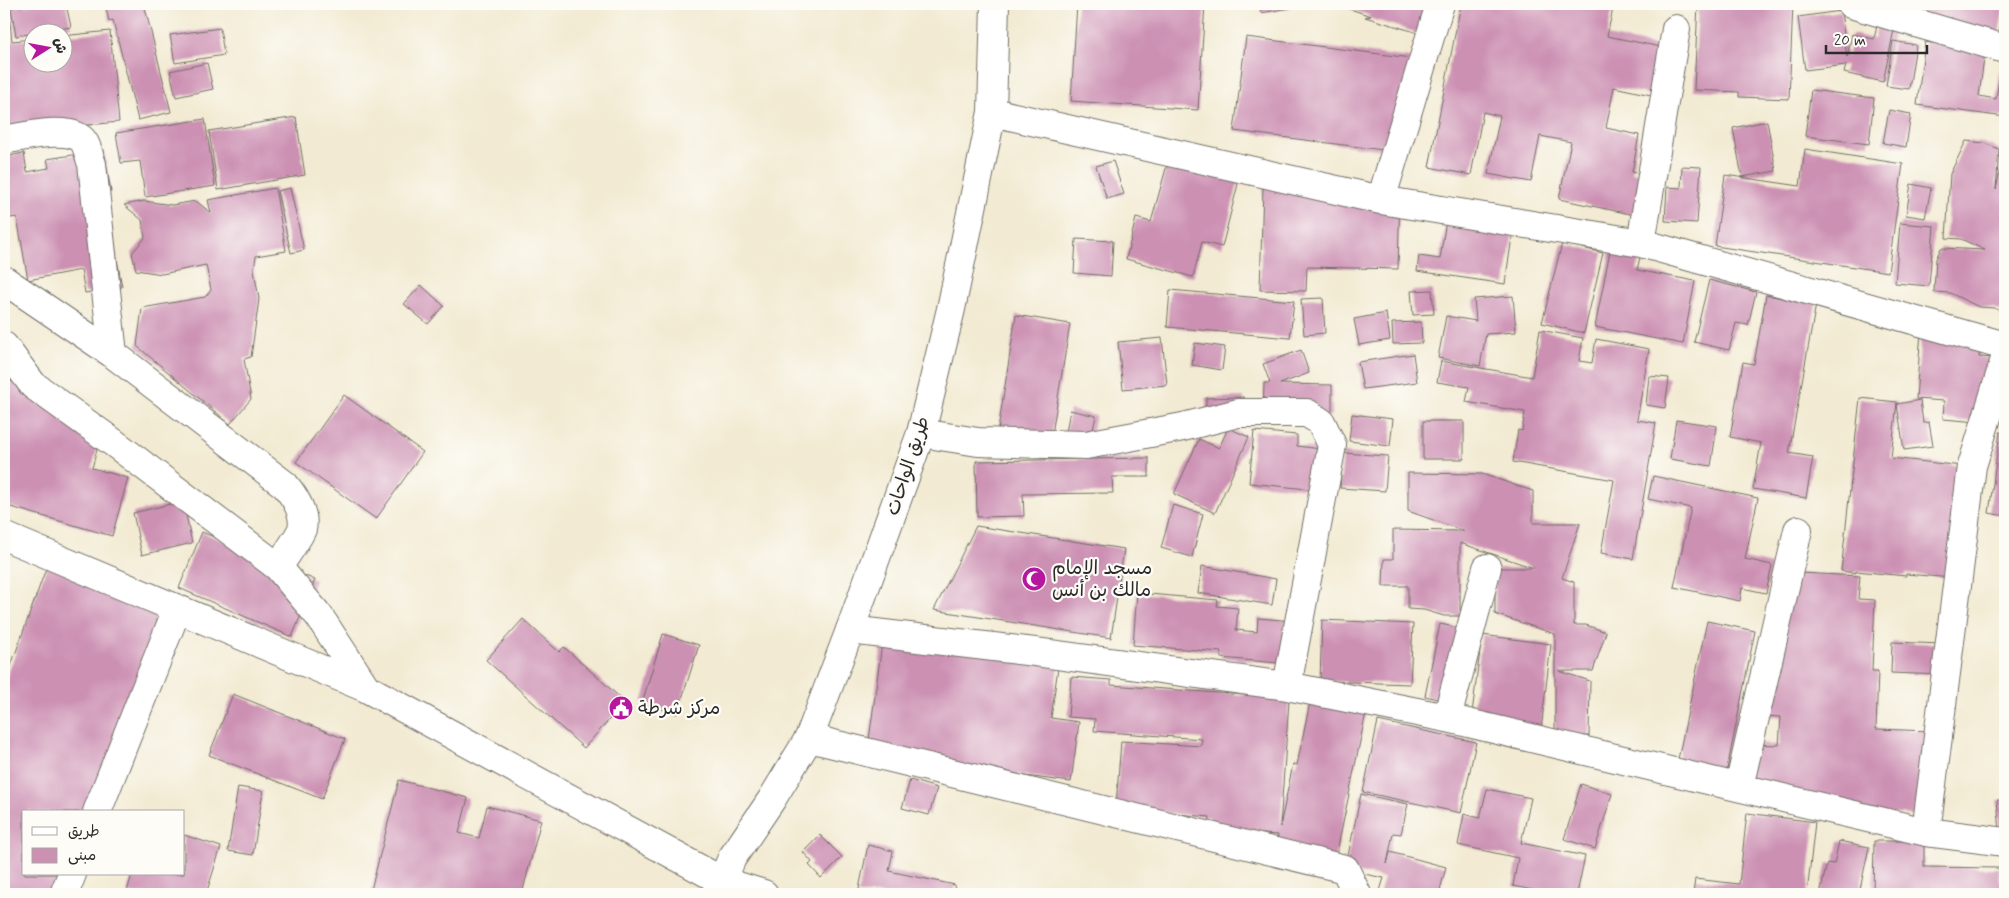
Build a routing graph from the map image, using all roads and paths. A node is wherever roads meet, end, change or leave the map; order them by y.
1 (995, 4) edge
2 (1440, 4) edge
3 (1851, 4) edge
4 (1676, 29) dead end
5 (2005, 49) edge
6 (992, 112) junction
7 (4, 140) edge
8 (1381, 200) junction
9 (1641, 243) junction
10 (4, 280) edge
11 (4, 346) edge
12 (2005, 346) edge
13 (113, 354) junction
14 (2005, 359) edge
15 (921, 433) junction
16 (1798, 530) dead end
17 (4, 536) edge
18 (278, 567) junction
19 (1487, 568) dead end
20 (177, 609) junction
21 (850, 630) junction
22 (1287, 686) junction
23 (366, 688) junction
24 (1447, 718) junction
25 (809, 738) junction
26 (1739, 787) junction
27 (98, 810) edge
28 (1926, 832) junction
29 (2005, 842) edge
30 (71, 876) edge
31 (719, 887) edge
32 (64, 894) edge
33 (764, 894) edge
34 (1357, 894) edge

1 - 6 street, طريق الواحات
2 - 8 street
3 - 5 street
4 - 9 street
6 - 8 street
6 - 15 street, طريق الواحات
7 - 13 street
8 - 9 street
9 - 12 street
10 - 13 street
11 - 18 street
13 - 18 street
14 - 28 street
15 - 21 street, طريق الواحات
15 - 22 street
16 - 26 street
17 - 20 street
18 - 23 street
19 - 24 street
20 - 23 street
20 - 27 street
21 - 22 street
21 - 25 street, طريق الواحات
22 - 24 street
23 - 31 street
24 - 26 street
25 - 31 street, طريق الواحات
25 - 34 street
26 - 28 street
28 - 29 street
30 - 32 street
31 - 33 street

